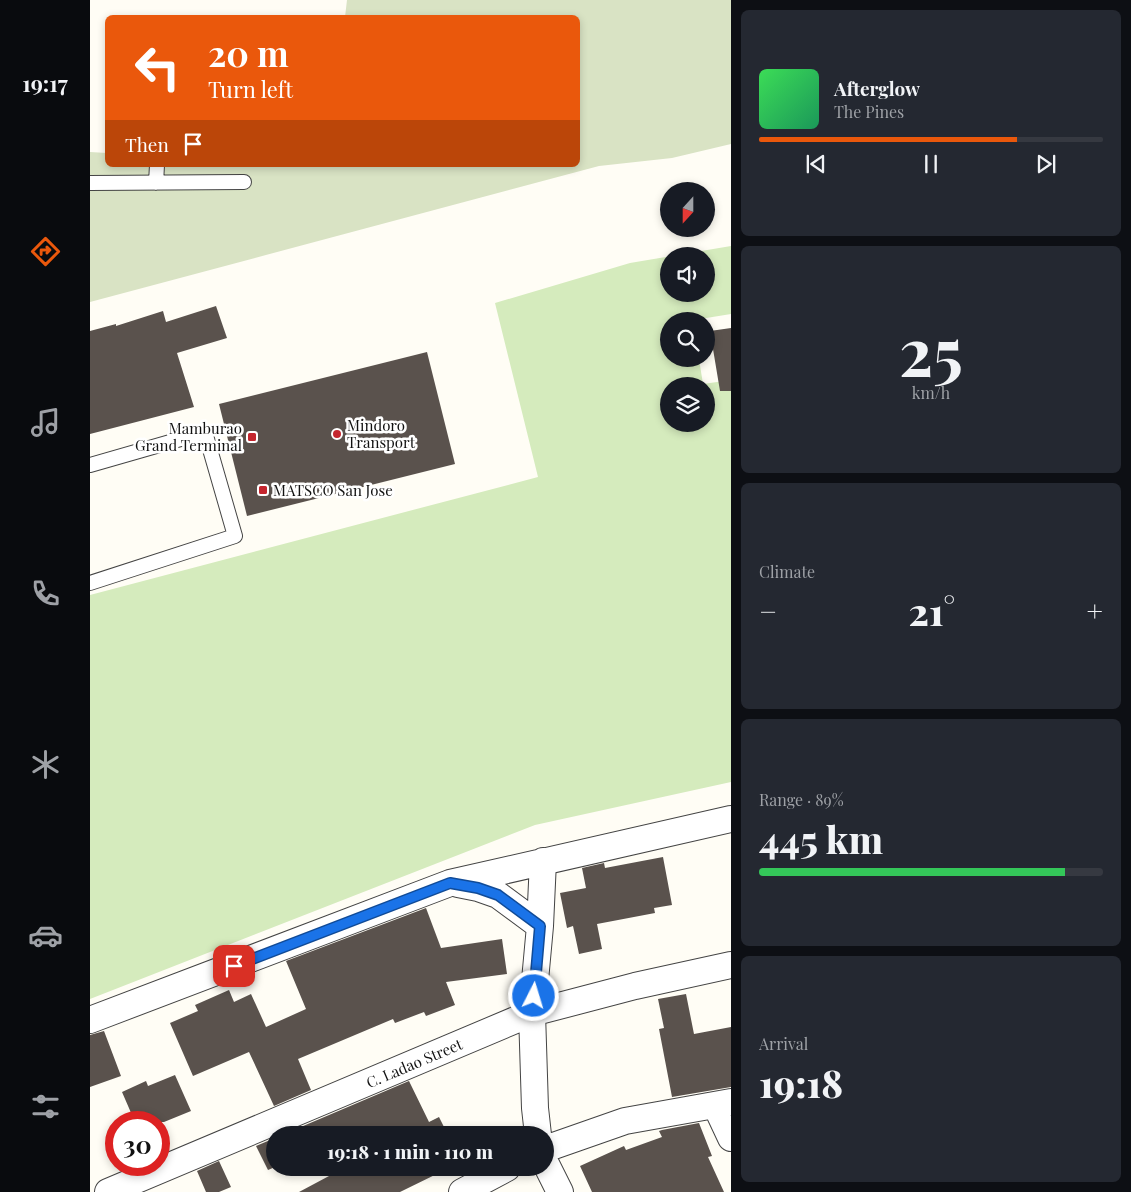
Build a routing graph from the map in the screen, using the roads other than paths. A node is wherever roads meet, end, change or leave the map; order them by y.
1 (157, 167) edge
2 (244, 182) dead end
3 (90, 183) edge
4 (156, 183) junction
5 (90, 465) edge
6 (90, 583) edge
7 (731, 819) edge
8 (543, 861) junction
9 (450, 883) junction
10 (540, 926) junction
11 (731, 965) edge
12 (532, 1014) junction
13 (90, 1020) edge
14 (724, 1104) edge
15 (537, 1126) edge
16 (731, 1138) edge
17 (554, 1146) edge
18 (492, 1176) edge
19 (552, 1176) edge
20 (108, 1192) edge
21 (462, 1192) edge
22 (560, 1192) edge

1 - 4 lane
2 - 4 lane
3 - 4 lane
5 - 6 lane
7 - 8 street
8 - 9 street
8 - 10 street
9 - 10 street
9 - 13 street
10 - 12 street
11 - 12 street, C. Ladao Street
12 - 15 street
12 - 20 street, C. Ladao Street
14 - 16 street
14 - 17 street
18 - 21 street
19 - 22 street

